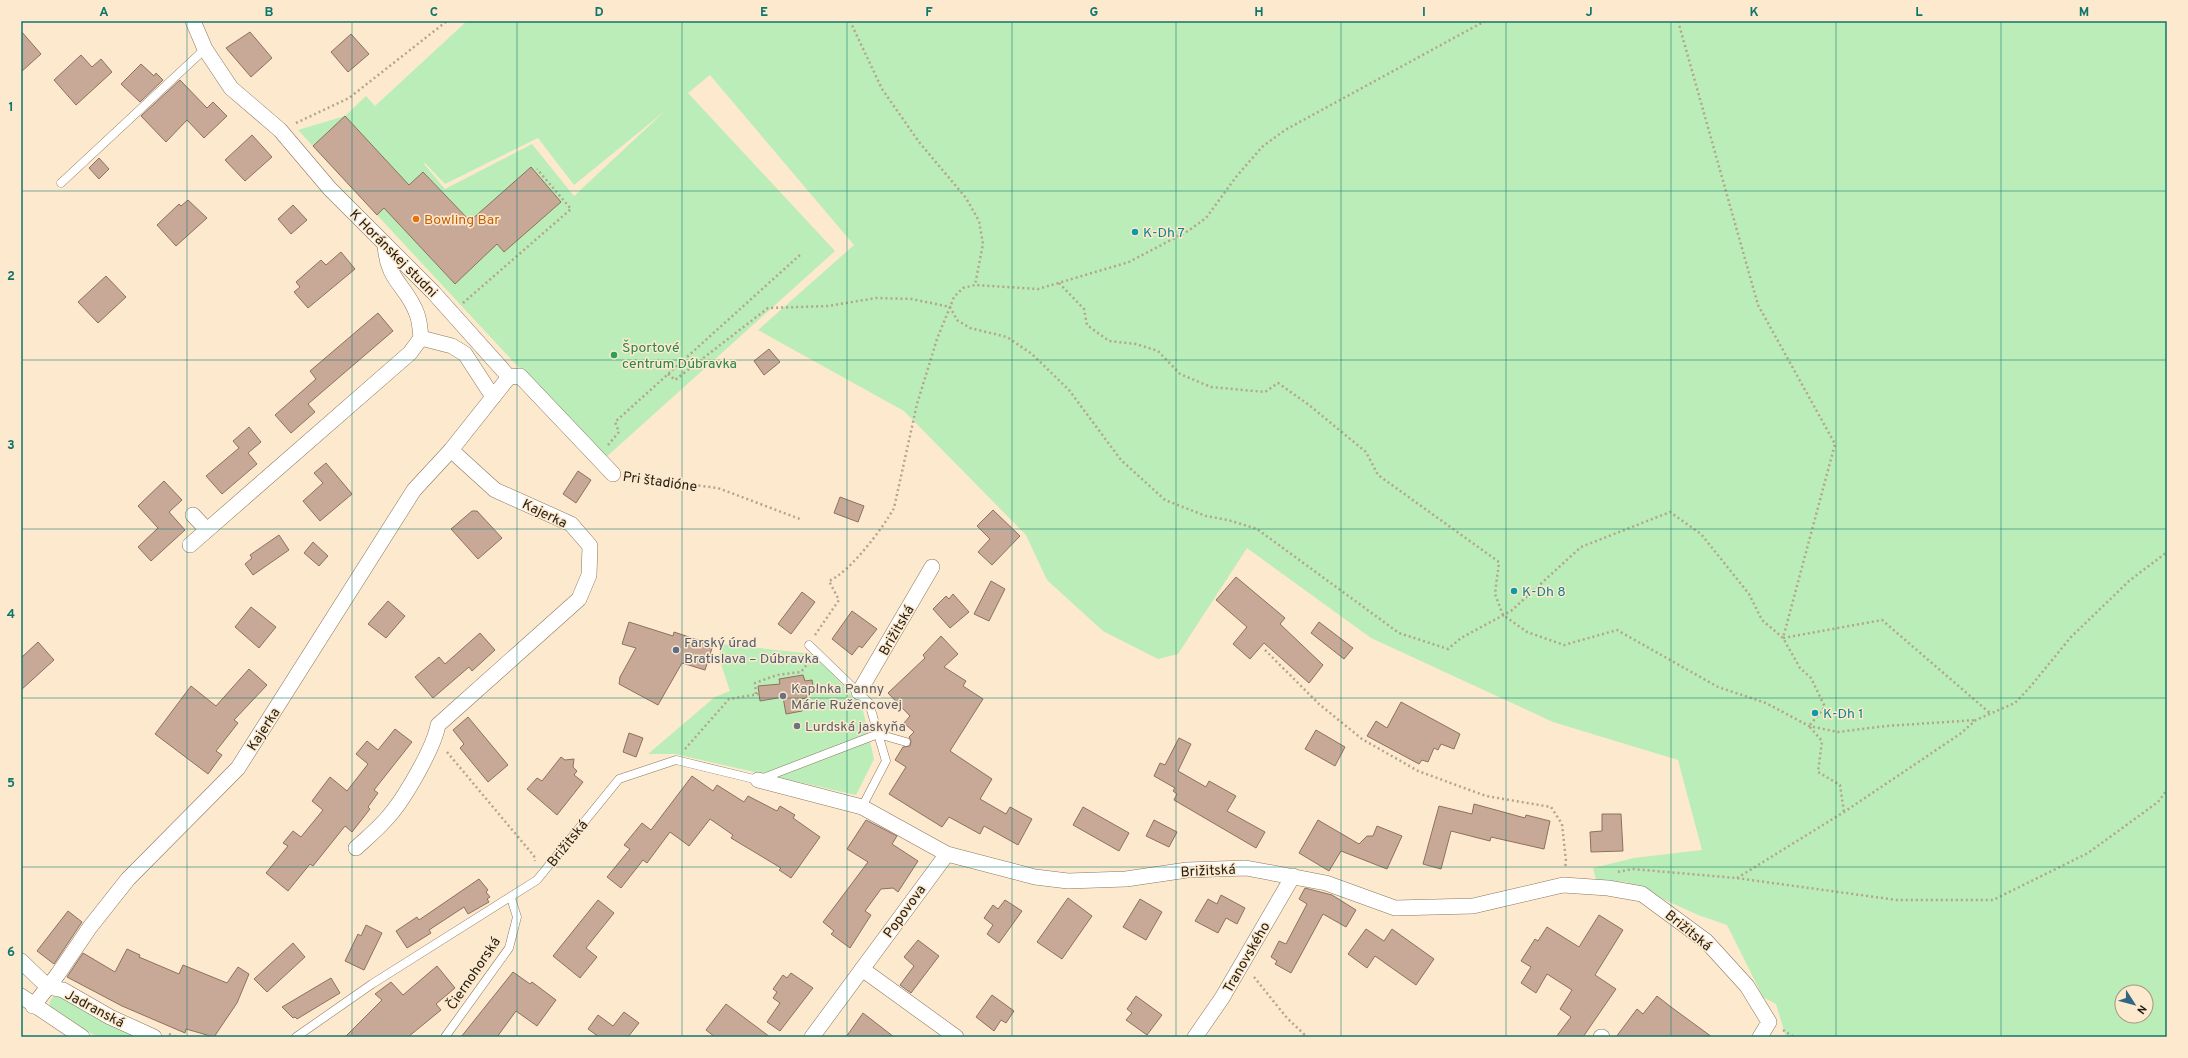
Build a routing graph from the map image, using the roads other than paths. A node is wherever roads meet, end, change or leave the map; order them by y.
1 (193, 21) edge
2 (205, 49) junction
3 (61, 184) dead end
4 (385, 244) junction
5 (421, 338) junction
6 (509, 377) junction
7 (493, 398) junction
8 (451, 450) junction
9 (613, 474) road end
10 (194, 515) dead end
11 (206, 530) junction
12 (190, 545) dead end
13 (932, 567) dead end
14 (809, 645) road end
15 (859, 692) junction
16 (878, 734) junction
17 (906, 742) dead end
18 (758, 780) junction
19 (862, 807) junction
20 (356, 848) dead end
21 (946, 854) junction
22 (1293, 876) junction
23 (511, 898) junction
24 (21, 961) edge
25 (862, 969) junction
26 (48, 987) junction
27 (21, 996) edge
28 (33, 1006) junction
29 (82, 1037) edge
30 (154, 1037) edge
31 (296, 1037) edge
32 (445, 1037) edge
33 (812, 1037) edge
34 (956, 1037) edge
35 (1195, 1037) edge
36 (1760, 1037) edge

1 - 2 street, K Horánskej studni
2 - 3 lane
2 - 4 street, K Horánskej studni
4 - 5 street
4 - 6 street, K Horánskej studni
5 - 7 street
5 - 11 street
6 - 7 street, Kajerka
6 - 9 street, Pri štadióne
7 - 8 street, Kajerka
8 - 20 street, Kajerka
8 - 26 street, Kajerka
10 - 11 street
11 - 12 street
13 - 15 street, Brižitská
14 - 15 lane
15 - 16 lane
16 - 17 lane
16 - 18 lane
16 - 19 lane
18 - 19 street, Brižitská
18 - 23 lane, Brižitská
19 - 21 street, Brižitská
21 - 22 street, Brižitská
21 - 25 street, Popovova
22 - 35 street, Tranovského
22 - 36 street, Brižitská
23 - 31 lane, Brižitská
23 - 32 lane, Čiernohorská
24 - 26 street, Jadranská
25 - 33 street, Popovova
25 - 34 street
26 - 28 street, Kajerka
26 - 30 street, Jadranská
27 - 28 street, Jadranská
28 - 29 street, Jadranská

